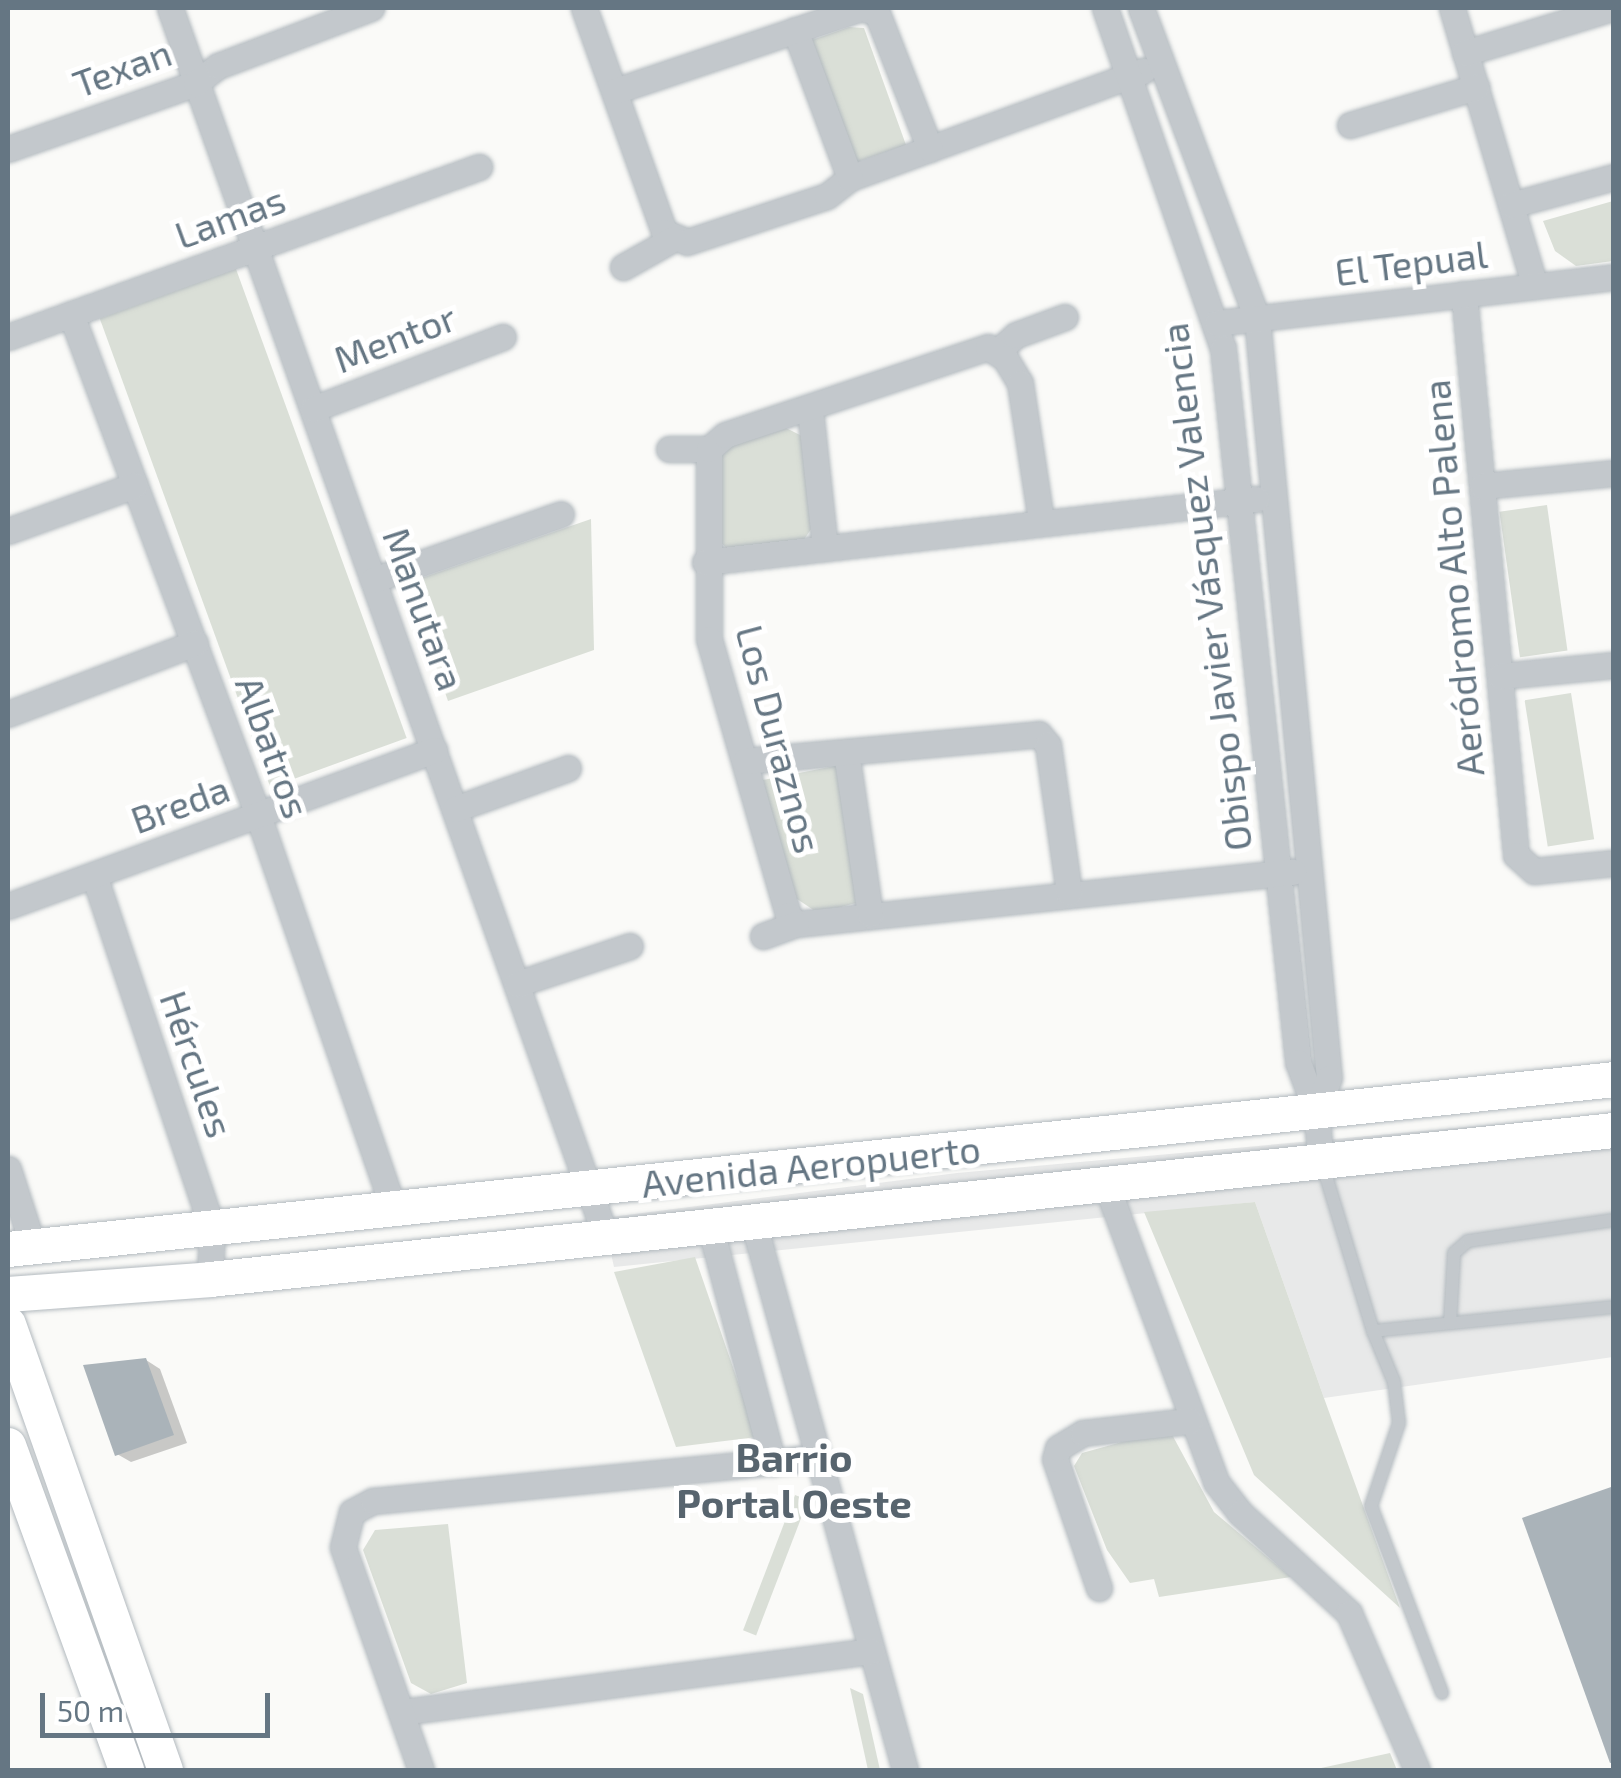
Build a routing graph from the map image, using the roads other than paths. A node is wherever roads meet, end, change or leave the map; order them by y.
1 (170, 8) edge
2 (371, 8) edge
3 (584, 8) edge
4 (867, 8) edge
5 (1106, 8) edge
6 (1141, 8) edge
7 (1452, 8) edge
8 (1612, 8) edge
9 (795, 30) junction
10 (1465, 52) junction
11 (1162, 64) junction
12 (1130, 75) junction
13 (196, 83) junction
14 (1476, 87) junction
15 (615, 92) junction
16 (1350, 125) dead end
17 (8, 149) edge
18 (930, 149) junction
19 (479, 166) dead end
20 (1614, 177) edge
21 (850, 178) junction
22 (1511, 205) junction
23 (673, 239) junction
24 (256, 248) junction
25 (622, 267) dead end
26 (1614, 278) edge
27 (1535, 286) junction
28 (1464, 294) junction
29 (71, 314) junction
30 (1065, 317) dead end
31 (1258, 318) junction
32 (1217, 323) junction
33 (8, 337) edge
34 (504, 337) dead end
35 (997, 352) junction
36 (313, 409) junction
37 (810, 410) junction
38 (670, 449) dead end
39 (709, 449) junction
40 (1614, 473) edge
41 (135, 484) junction
42 (1482, 486) junction
43 (1273, 497) junction
44 (1240, 501) junction
45 (560, 514) dead end
46 (1041, 521) junction
47 (8, 531) edge
48 (825, 548) junction
49 (704, 562) junction
50 (374, 580) junction
51 (194, 643) junction
52 (1614, 666) edge
53 (1500, 676) junction
54 (8, 714) edge
55 (434, 750) junction
56 (846, 752) junction
57 (744, 760) junction
58 (568, 768) dead end
59 (455, 809) junction
60 (258, 814) junction
61 (1614, 863) edge
62 (1306, 871) junction
63 (1278, 873) junction
64 (94, 875) junction
65 (1069, 893) junction
66 (8, 906) edge
67 (870, 914) junction
68 (796, 924) junction
69 (762, 936) dead end
70 (630, 946) dead end
71 (517, 984) junction
72 (1614, 1079) edge
73 (1316, 1111) junction
74 (1614, 1130) edge
75 (1321, 1161) junction
76 (8, 1169) edge
77 (1106, 1184) junction
78 (592, 1189) junction
79 (394, 1210) junction
80 (1614, 1220) edge
81 (752, 1221) junction
82 (710, 1226) junction
83 (212, 1227) junction
84 (606, 1237) junction
85 (20, 1248) edge
86 (210, 1279) junction
87 (8, 1294) edge
88 (1614, 1307) edge
89 (1450, 1323) junction
90 (8, 1324) edge
91 (1373, 1331) junction
92 (1189, 1421) junction
93 (8, 1444) edge
94 (816, 1458) junction
95 (773, 1462) junction
96 (1099, 1588) dead end
97 (871, 1651) junction
98 (1442, 1693) dead end
99 (402, 1712) junction
100 (126, 1770) edge
101 (165, 1770) edge
102 (421, 1770) edge
103 (906, 1770) edge
104 (1417, 1770) edge

1 - 13 street, Manutara
2 - 13 street, Texan
3 - 15 street
4 - 9 street
4 - 18 street
5 - 12 street, Obispo Javier Vásquez Valencia
6 - 11 street, Obispo Javier Vásquez Valencia
7 - 10 street
8 - 10 street
9 - 15 street
9 - 21 street
10 - 14 street
11 - 12 street
11 - 31 street, Obispo Javier Vásquez Valencia
12 - 18 street
12 - 32 street, Obispo Javier Vásquez Valencia
13 - 17 street, Texan
13 - 24 street, Manutara
14 - 16 street
14 - 22 street
15 - 23 street
18 - 21 street
19 - 24 street, Lamas
20 - 22 street
21 - 23 street
22 - 27 street
23 - 25 street
24 - 29 street, Lamas
24 - 36 street, Manutara
26 - 27 street, El Tepual
27 - 28 street, El Tepual
28 - 31 street, El Tepual
28 - 42 street, Aeródromo Alto Palena
29 - 33 street, Lamas
29 - 41 street, Albatros
30 - 35 street
31 - 32 street, El Tepual
31 - 43 street, Obispo Javier Vásquez Valencia
32 - 44 street, Obispo Javier Vásquez Valencia
34 - 36 street, Mentor
35 - 37 street
35 - 46 street
36 - 50 street, Manutara
37 - 39 street
37 - 48 street
38 - 39 street
39 - 49 street, Los Duraznos
40 - 42 street
41 - 47 street
41 - 51 street, Albatros
42 - 53 street, Aeródromo Alto Palena
43 - 44 street
43 - 62 street, Obispo Javier Vásquez Valencia
44 - 46 street
44 - 63 street, Obispo Javier Vásquez Valencia
45 - 50 street
46 - 48 street
48 - 49 street
49 - 57 street, Los Duraznos
50 - 55 street, Manutara
51 - 54 street
51 - 60 street, Albatros
52 - 53 street
53 - 61 street, Aeródromo Alto Palena
55 - 59 street, Manutara
55 - 60 street, Breda
56 - 57 street
56 - 65 street
56 - 67 street, Los Duraznos
57 - 68 street, Los Duraznos
58 - 59 street
59 - 71 street, Manutara
60 - 64 street, Breda
60 - 79 street, Albatros
62 - 63 street
62 - 73 street, Obispo Javier Vásquez Valencia
63 - 65 street
63 - 73 street, Obispo Javier Vásquez Valencia
64 - 66 street, Breda
64 - 83 street, Hércules
65 - 67 street
67 - 68 street
68 - 69 street
70 - 71 street
71 - 78 street, Manutara
72 - 73 street, Avenida Aeropuerto
73 - 75 street, Obispo Javier Vásquez Valencia
73 - 78 street, Avenida Aeropuerto
74 - 75 street, Avenida Aeropuerto
75 - 77 street, Avenida Aeropuerto
75 - 91 lane
76 - 85 street
77 - 81 street, Avenida Aeropuerto
77 - 92 street
78 - 79 street, Avenida Aeropuerto
78 - 84 street, Manutara
79 - 83 street, Avenida Aeropuerto
80 - 89 lane
81 - 82 street, Avenida Aeropuerto
81 - 94 street
82 - 84 street, Avenida Aeropuerto
82 - 95 street
83 - 85 street, Avenida Aeropuerto
83 - 86 street, Hércules
84 - 86 street, Avenida Aeropuerto
86 - 87 street, Avenida Aeropuerto
88 - 89 lane
89 - 91 lane
90 - 101 street
91 - 98 lane
92 - 96 street
92 - 104 street
93 - 100 street
94 - 95 street
94 - 97 street
95 - 99 street
97 - 99 street
97 - 103 street
99 - 102 street

